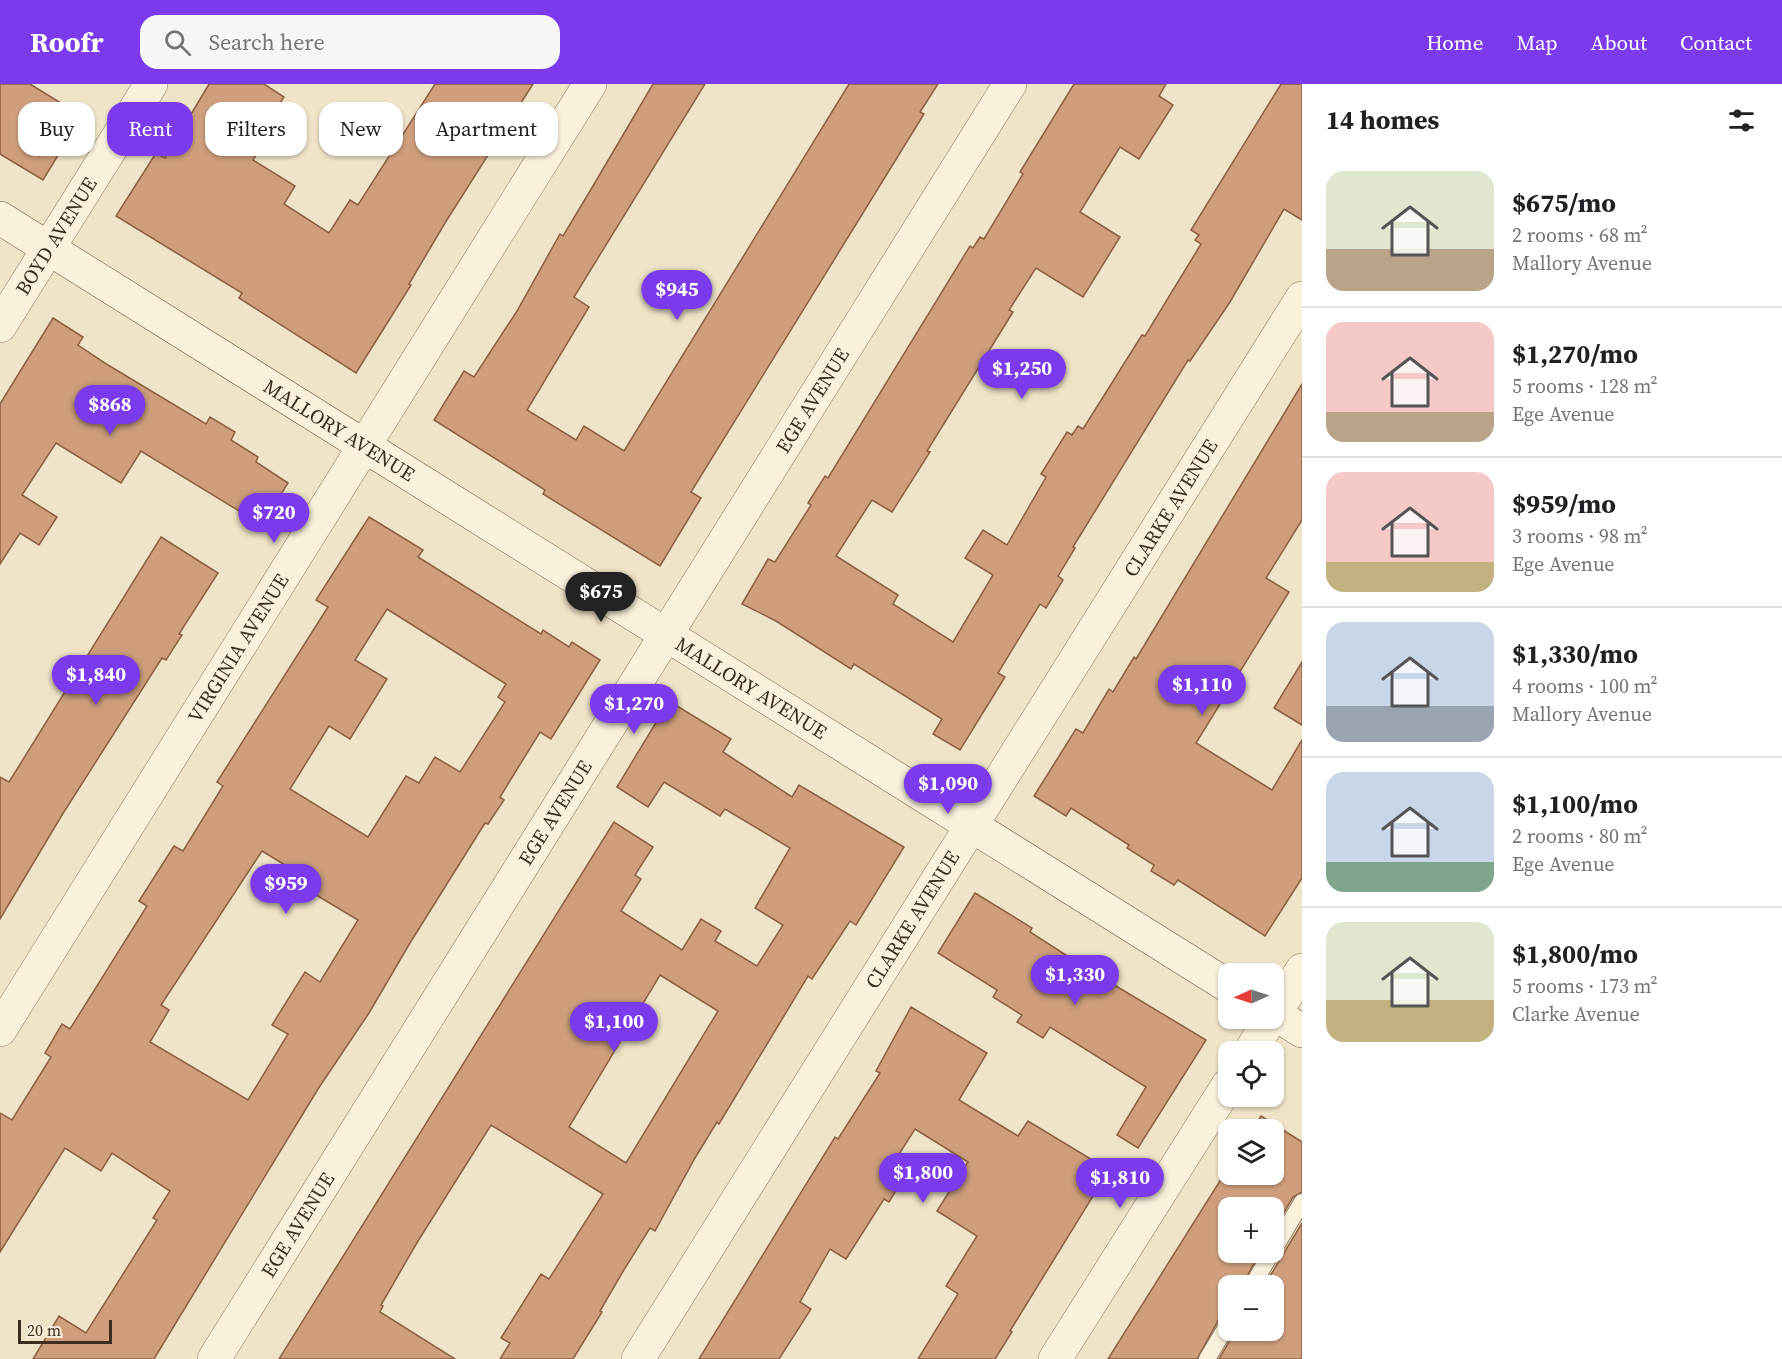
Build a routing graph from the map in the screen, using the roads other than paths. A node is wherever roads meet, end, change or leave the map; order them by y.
1 (151, 84) edge
2 (590, 84) edge
3 (1010, 84) edge
4 (0, 218) edge
5 (48, 248) junction
6 (1302, 298) edge
7 (0, 326) edge
8 (365, 445) junction
9 (666, 634) junction
10 (971, 826) junction
11 (1302, 970) edge
12 (1218, 980) edge
13 (1284, 998) edge
14 (1284, 1020) edge
15 (0, 1030) edge
16 (1302, 1031) edge
17 (1218, 1102) edge
18 (1302, 1202) edge
19 (1284, 1232) edge
20 (1218, 1341) edge
21 (214, 1359) edge
22 (638, 1359) edge
23 (1055, 1359) edge
24 (1207, 1359) edge

1 - 5 street, BOYD AVENUE
2 - 8 street, VIRGINIA AVENUE
3 - 9 street, EGE AVENUE
4 - 5 street, MALLORY AVENUE
5 - 7 street, BOYD AVENUE
5 - 8 street, MALLORY AVENUE
6 - 10 street, CLARKE AVENUE
8 - 9 street, MALLORY AVENUE
8 - 15 street, VIRGINIA AVENUE
9 - 10 street, MALLORY AVENUE
9 - 21 street, EGE AVENUE
10 - 12 street, MALLORY AVENUE
10 - 22 street, CLARKE AVENUE
11 - 13 street
14 - 16 street
17 - 23 street
18 - 19 lane
20 - 24 lane

